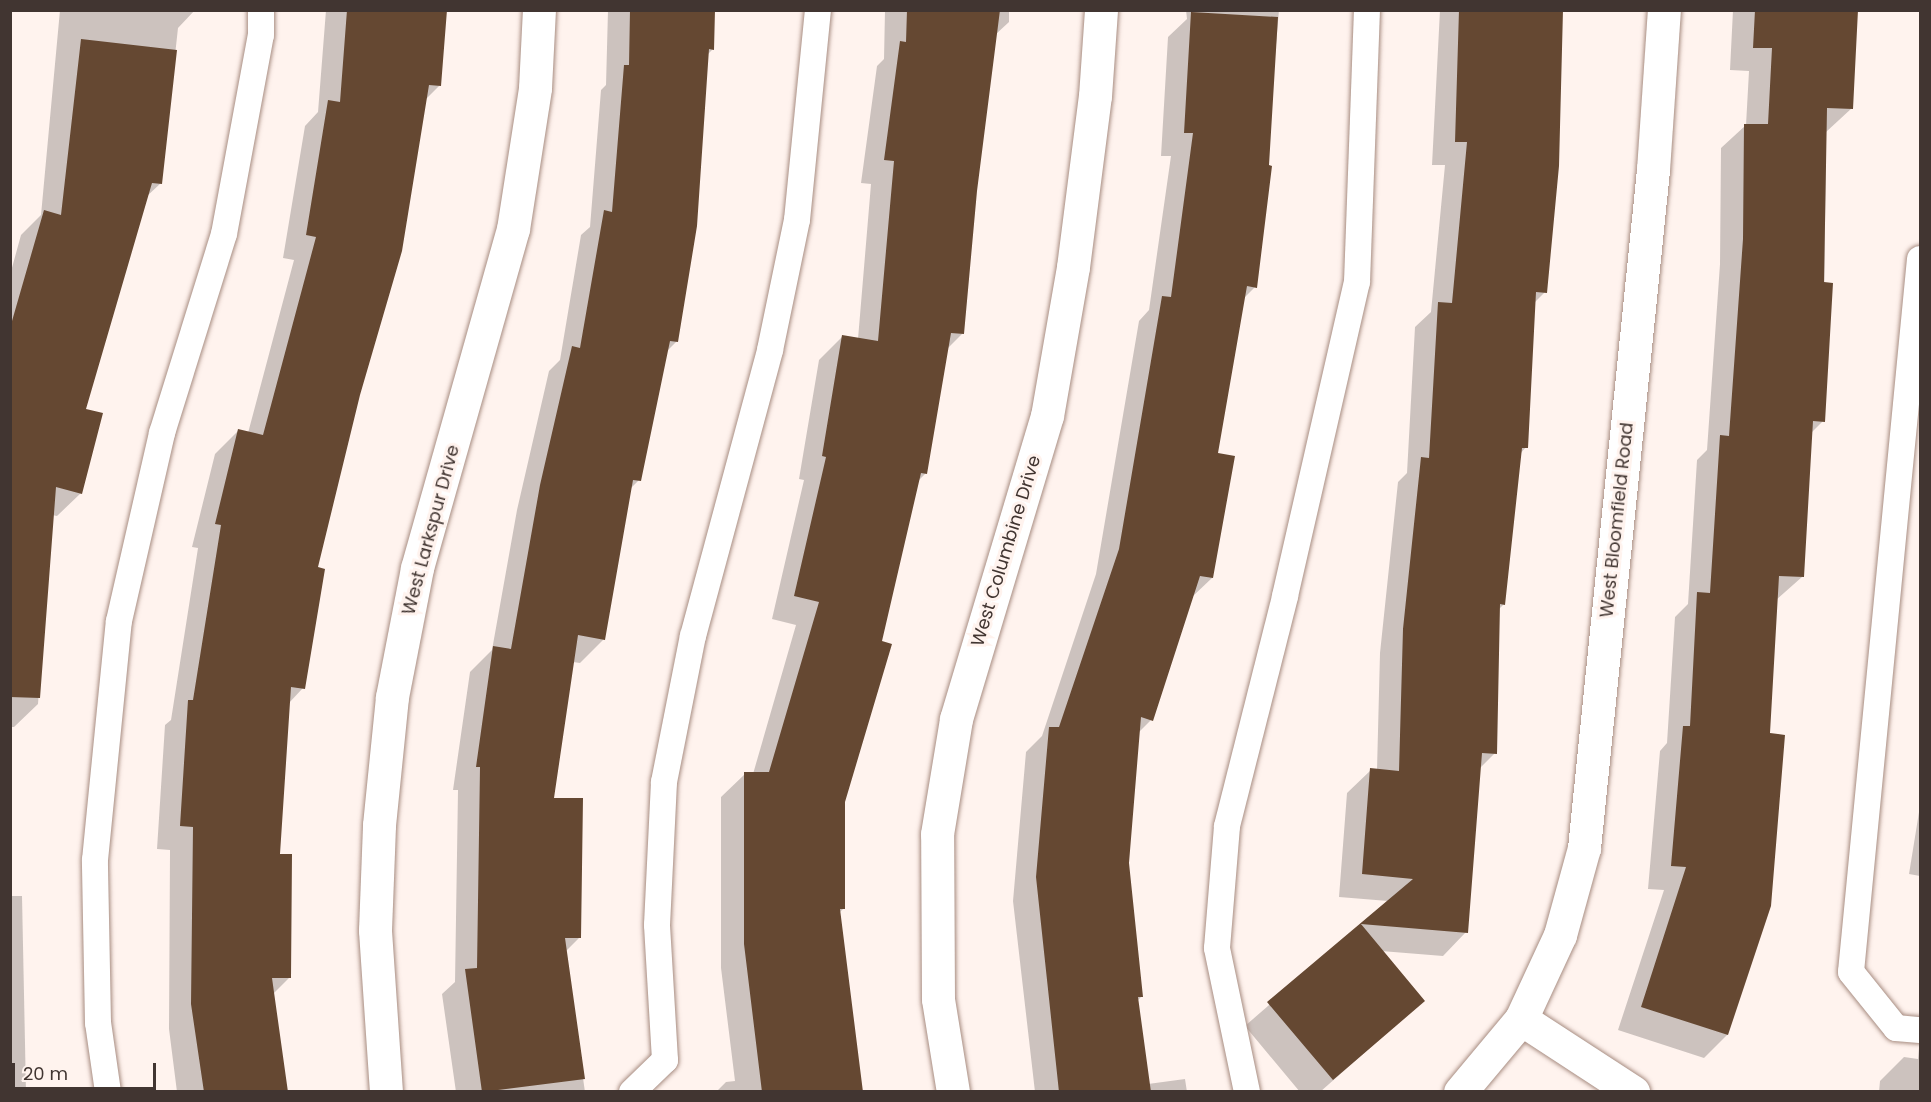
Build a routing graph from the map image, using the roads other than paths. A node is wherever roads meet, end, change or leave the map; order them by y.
1 (261, 10) edge
2 (539, 10) edge
3 (818, 10) edge
4 (1101, 10) edge
5 (1367, 10) edge
6 (1664, 10) edge
7 (1920, 259) edge
8 (1521, 1019) junction
9 (1920, 1030) edge
10 (108, 1092) edge
11 (386, 1092) edge
12 (632, 1092) edge
13 (953, 1092) edge
14 (1247, 1092) edge
15 (1460, 1092) edge
16 (1633, 1092) edge

1 - 10 lane
2 - 11 street, West Larkspur Drive
3 - 12 lane
4 - 13 street, West Columbine Drive
5 - 14 lane
6 - 8 street, West Bloomfield Road
7 - 9 lane
8 - 15 street, West Bloomfield Road
8 - 16 street

